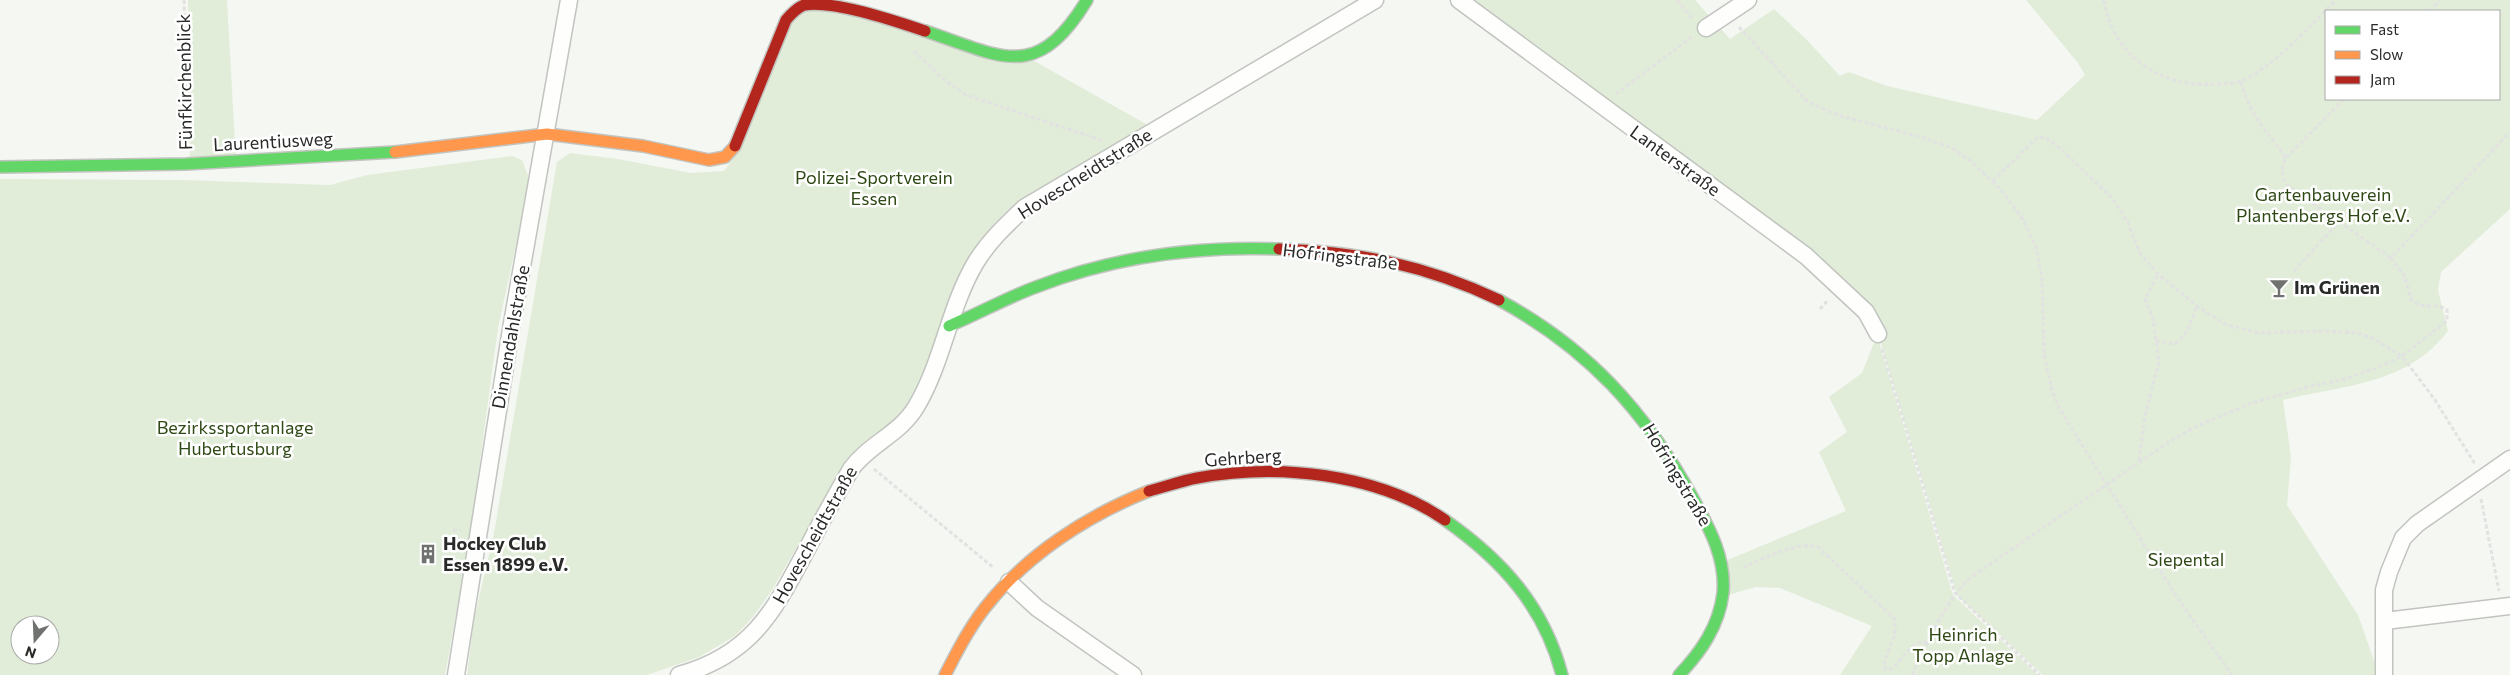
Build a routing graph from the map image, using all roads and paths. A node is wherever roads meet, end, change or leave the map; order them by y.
1 (184, 0) edge
2 (570, 0) edge
3 (1087, 0) edge
4 (1375, 0) edge
5 (1459, 0) edge
6 (1677, 0) edge
7 (1748, 0) edge
8 (2104, 0) edge
9 (2336, 0) edge
10 (2440, 0) edge
11 (2326, 10) edge
12 (2431, 10) edge
13 (2325, 11) edge
14 (1726, 15) junction
15 (1703, 29) junction
16 (912, 48) dead end
17 (2241, 82) junction
18 (2343, 100) edge
19 (1600, 105) junction
20 (2510, 132) edge
21 (547, 134) junction
22 (1123, 149) junction
23 (2285, 159) junction
24 (186, 164) junction
25 (0, 167) edge
26 (1993, 181) junction
27 (2338, 222) junction
28 (2391, 258) junction
29 (2294, 272) dead end
30 (2158, 274) junction
31 (2196, 306) junction
32 (949, 326) junction
33 (1878, 334) joint
34 (2156, 341) junction
35 (2402, 356) junction
36 (860, 457) junction
37 (2510, 458) edge
38 (2139, 462) junction
39 (2480, 479) junction
40 (2106, 484) junction
41 (453, 530) dead end
42 (460, 531) dead end
43 (1723, 579) junction
44 (1009, 582) junction
45 (1954, 593) junction
46 (2506, 606) edge
47 (2385, 621) junction
48 (1928, 642) junction
49 (456, 675) edge
50 (679, 675) edge
51 (945, 675) edge
52 (1132, 675) edge
53 (1562, 675) edge
54 (1679, 675) edge
55 (1912, 675) edge
56 (2040, 675) edge
57 (2232, 675) edge
58 (2384, 675) edge

1 - 24 path, Fünfkirchenblick
2 - 21 street, Dinnendahlstraße
3 - 21 street, Laurentiusweg
4 - 22 street, Hovescheidtstraße
5 - 19 street, Lanterstraße
6 - 15 path
7 - 14 street
8 - 17 path
9 - 11 path
10 - 12 path
13 - 17 path
14 - 15 street
14 - 26 path
15 - 19 path
16 - 22 path
17 - 23 path
18 - 23 path
19 - 33 street, Lanterstraße
20 - 28 path
21 - 24 street, Laurentiusweg
21 - 49 street, Dinnendahlstraße
22 - 32 street, Hovescheidtstraße
23 - 27 path
24 - 25 street, Laurentiusweg
26 - 30 path
26 - 40 path
27 - 28 path
27 - 29 path
28 - 35 path
30 - 31 path
30 - 34 path
31 - 34 path
31 - 35 path
32 - 36 street, Hovescheidtstraße
32 - 43 street, Hofringstraße
33 - 45 path
34 - 38 path
35 - 38 path
35 - 39 path
36 - 44 path
36 - 50 street, Hovescheidtstraße
37 - 39 street
38 - 40 path
39 - 46 path
39 - 47 street
40 - 45 path
40 - 57 path
41 - 42 path
43 - 48 path
43 - 54 street, Hofringstraße
44 - 51 street, Gehrberg
44 - 52 street
44 - 53 street, Gehrberg
45 - 48 path
45 - 56 path
46 - 47 street
47 - 58 street
48 - 55 path

